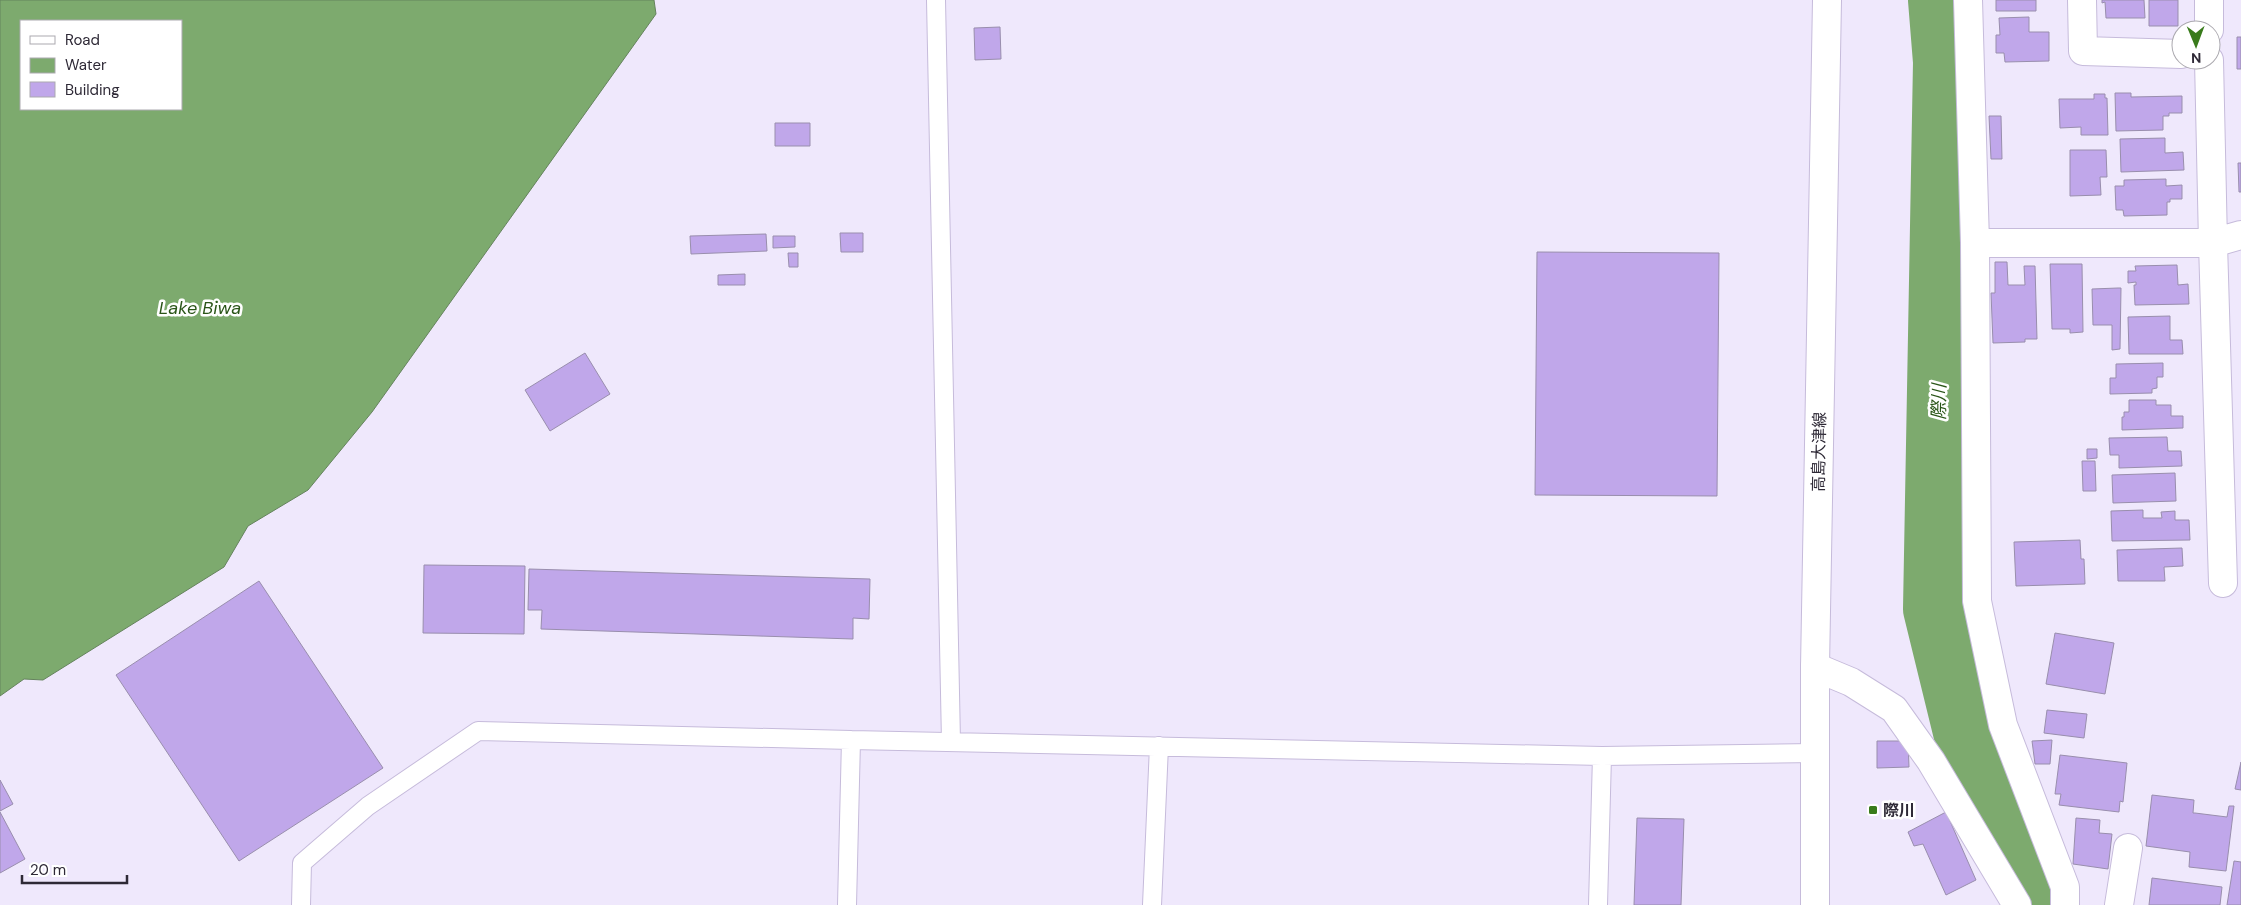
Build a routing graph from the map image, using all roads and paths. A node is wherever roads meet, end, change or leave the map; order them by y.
1 (936, 0) edge
2 (1827, 0) edge
3 (1968, 0) edge
4 (2082, 0) edge
5 (2209, 0) edge
6 (2209, 20) edge
7 (2171, 54) edge
8 (2209, 70) edge
9 (2241, 235) edge
10 (1974, 243) junction
11 (2213, 243) junction
12 (2223, 583) dead end
13 (1815, 667) junction
14 (851, 740) junction
15 (951, 742) junction
16 (1159, 746) junction
17 (1815, 753) junction
18 (1602, 756) junction
19 (2128, 848) dead end
20 (301, 905) edge
21 (847, 905) edge
22 (1152, 905) edge
23 (1598, 905) edge
24 (1815, 905) edge
25 (2017, 905) edge
26 (2065, 905) edge
27 (2119, 905) edge

1 - 15 lane
2 - 13 street, 高島大津線
3 - 10 street
4 - 7 street
5 - 6 street
8 - 11 street
9 - 11 street
10 - 11 street
10 - 26 street
11 - 12 street
13 - 17 street, 高島大津線
13 - 25 street
14 - 15 lane
14 - 20 lane
14 - 21 lane
15 - 16 lane
16 - 18 lane
16 - 22 lane
17 - 18 lane
17 - 24 street, 高島大津線
18 - 23 lane
19 - 27 street

